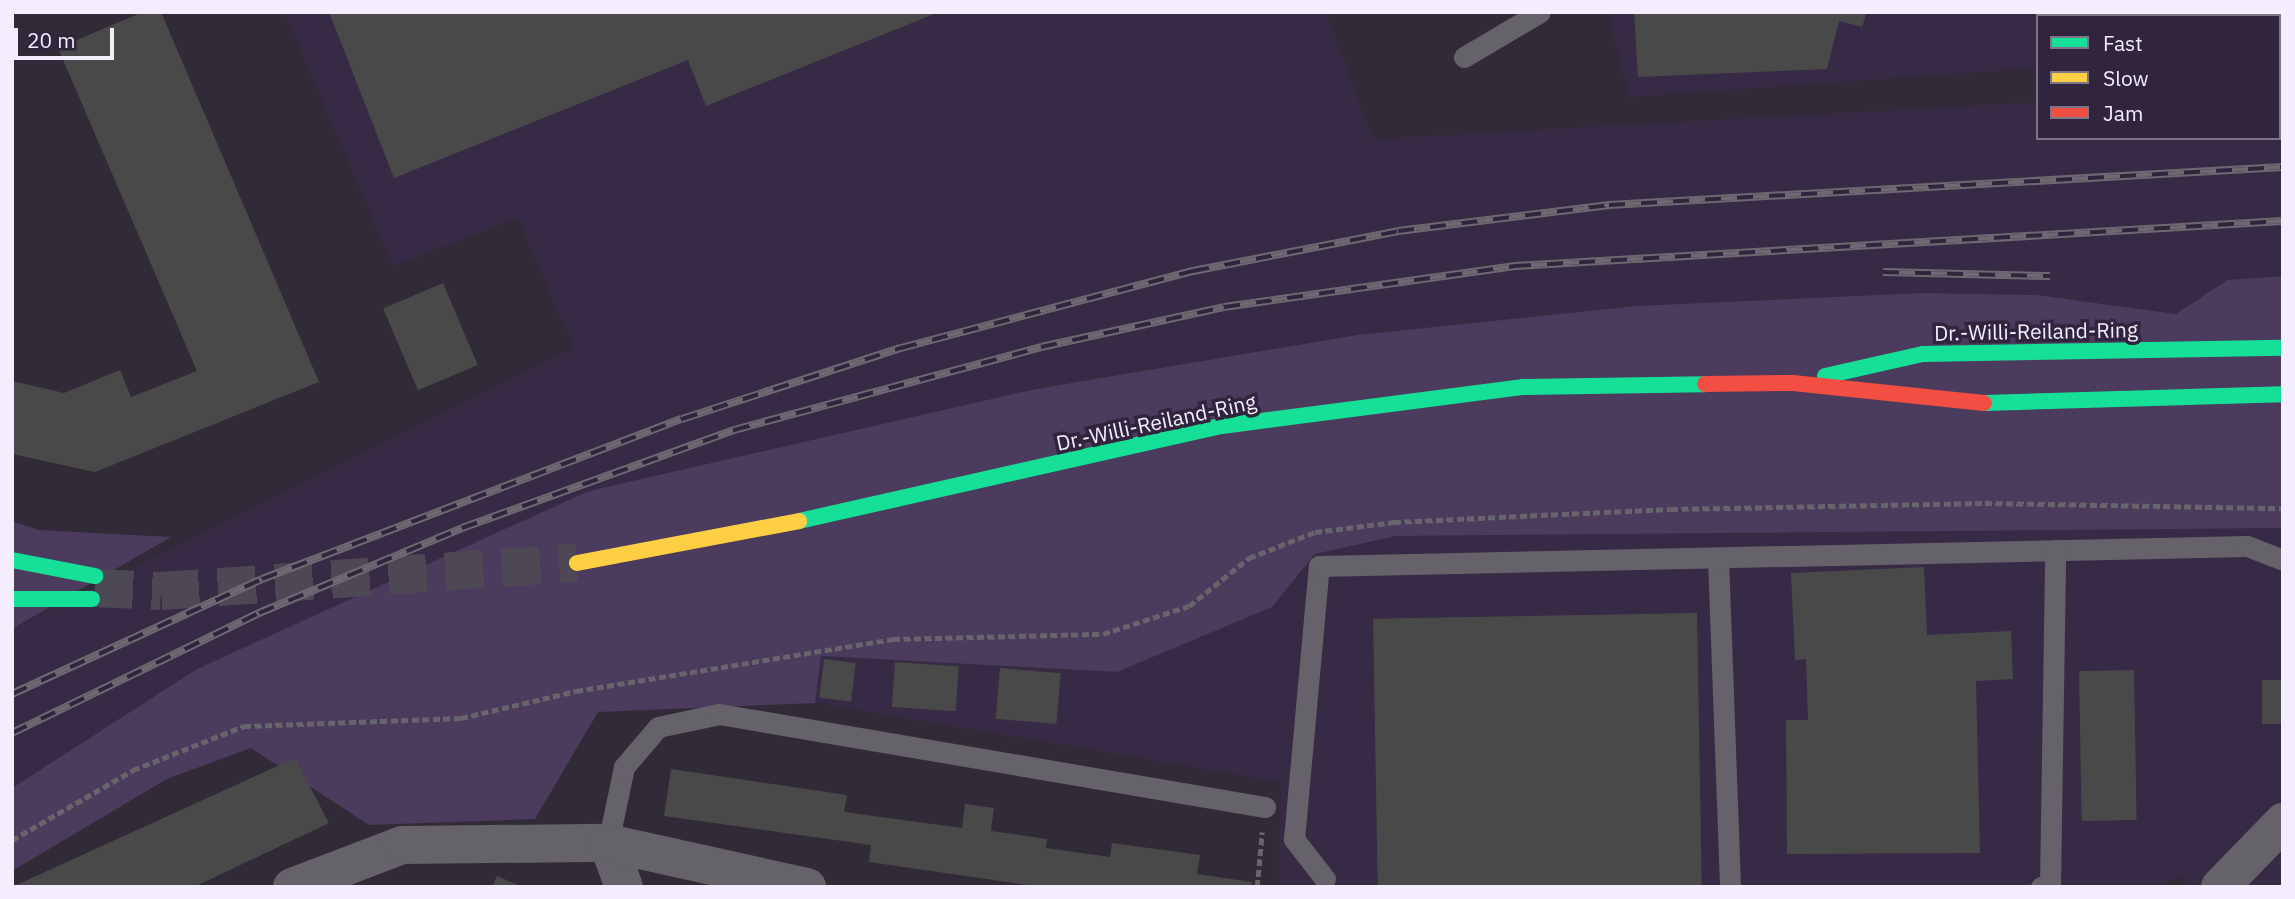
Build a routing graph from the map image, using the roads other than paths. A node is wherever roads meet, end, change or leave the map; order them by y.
1 (1540, 12) edge
2 (1464, 57) dead end
3 (2283, 348) edge
4 (1793, 383) junction
5 (2283, 394) edge
6 (2055, 550) junction
7 (1718, 558) junction
8 (2283, 560) edge
9 (12, 561) edge
10 (577, 563) tunnel mouth
11 (12, 580) edge
12 (94, 588) junction
13 (12, 599) edge
14 (1265, 807) road end
15 (2283, 822) edge
16 (608, 843) junction
17 (1325, 879) dead end
18 (292, 887) edge
19 (624, 887) edge
20 (807, 887) edge
21 (1730, 887) edge
22 (2041, 887) edge
23 (2220, 887) edge

1 - 2 lane
3 - 4 highway, Dr.-Willi-Reiland-Ring
4 - 5 highway, Dr.-Willi-Reiland-Ring
4 - 10 highway, Dr.-Willi-Reiland-Ring
6 - 7 lane
6 - 8 lane
6 - 22 lane
7 - 17 lane
7 - 21 lane
9 - 12 highway
11 - 12 highway
12 - 13 highway
14 - 16 lane
15 - 23 street
16 - 18 street
16 - 19 street
16 - 20 street

